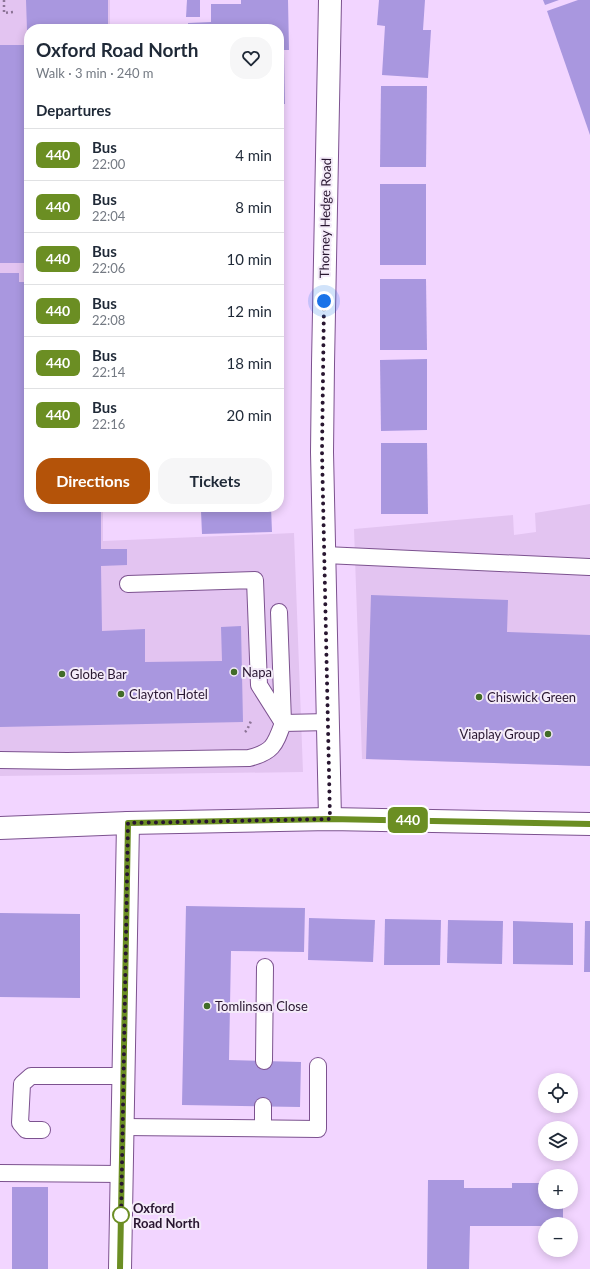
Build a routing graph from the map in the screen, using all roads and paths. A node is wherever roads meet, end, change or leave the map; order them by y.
1 (4, 0) edge
2 (330, 0) edge
3 (14, 12) dead end
4 (324, 555) junction
5 (589, 567) dead end
6 (128, 584) dead end
7 (279, 612) dead end
8 (329, 722) junction
9 (284, 723) junction
10 (0, 760) edge
11 (330, 819) junction
12 (128, 823) junction
13 (590, 824) edge
14 (0, 828) edge
15 (265, 967) dead end
16 (264, 1061) dead end
17 (318, 1066) dead end
18 (123, 1076) junction
19 (263, 1106) dead end
20 (122, 1127) junction
21 (263, 1128) junction
22 (42, 1130) dead end
23 (0, 1173) edge
24 (122, 1174) junction
25 (120, 1269) edge

1 - 3 path
2 - 4 street, Thorney Hedge Road
4 - 5 lane
4 - 8 street, Thorney Hedge Road
6 - 9 lane
7 - 9 lane
8 - 9 lane
8 - 11 street, Thorney Hedge Road
9 - 10 lane
11 - 12 street
11 - 13 street
12 - 14 street
12 - 18 street
15 - 16 lane
17 - 21 lane
18 - 20 street
18 - 22 lane
19 - 21 lane
20 - 21 lane
20 - 24 street
23 - 24 lane
24 - 25 street

